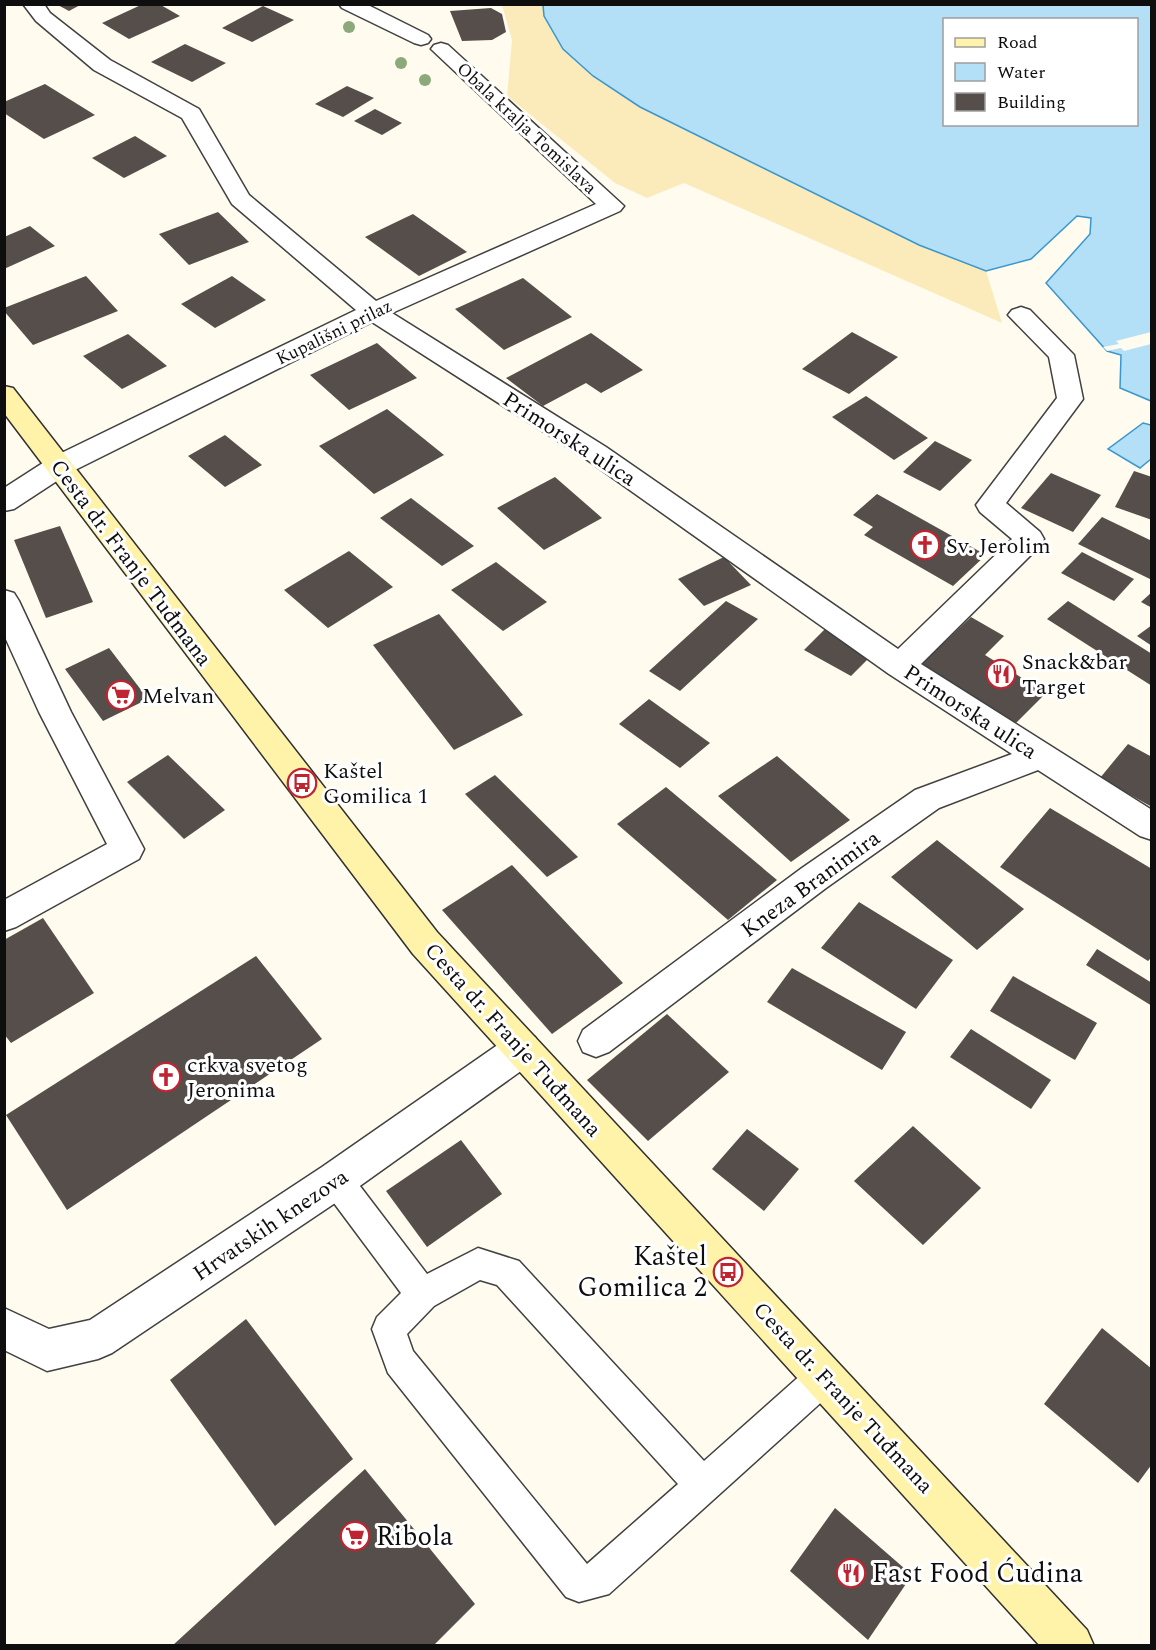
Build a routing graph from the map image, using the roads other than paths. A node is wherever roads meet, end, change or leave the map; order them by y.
1 (33, 4) edge
2 (349, 4) edge
3 (421, 39) dead end
4 (441, 49) dead end
5 (612, 206) joint
6 (373, 312) junction
7 (1021, 315) dead end
8 (4, 394) edge
9 (59, 466) junction
10 (4, 502) edge
11 (4, 601) edge
12 (900, 666) junction
13 (1041, 756) junction
14 (1152, 827) edge
15 (4, 917) edge
16 (596, 1041) dead end
17 (522, 1049) junction
18 (336, 1180) junction
19 (422, 1294) junction
20 (4, 1328) edge
21 (824, 1377) junction
22 (702, 1485) junction
23 (1071, 1646) edge

1 - 6 street, Primorska ulica
2 - 3 street
4 - 5 street, Obala kralja Tomislava
5 - 6 street, Kupališni prilaz
6 - 9 street, Kupališni prilaz
6 - 12 street, Primorska ulica
7 - 12 street
8 - 9 main road, Cesta dr. Franje Tuđmana
9 - 10 street, Kupališni prilaz
9 - 17 main road, Cesta dr. Franje Tuđmana
11 - 15 street
12 - 13 street, Primorska ulica
13 - 14 street, Primorska ulica
13 - 16 street, Kneza Branimira
17 - 18 street, Hrvatskih knezova
17 - 21 main road, Cesta dr. Franje Tuđmana
18 - 19 lane
18 - 20 street, Hrvatskih knezova
19 - 22 lane
19 - 22 lane
21 - 22 lane
21 - 23 main road, Cesta dr. Franje Tuđmana

